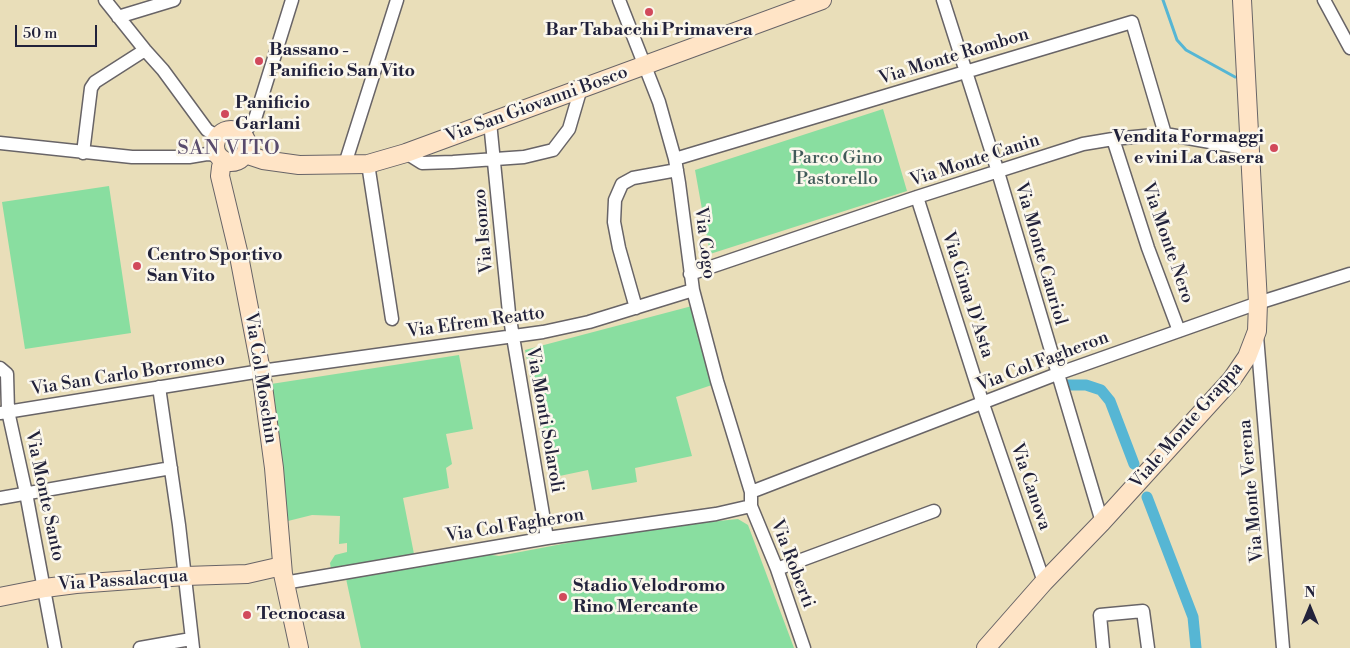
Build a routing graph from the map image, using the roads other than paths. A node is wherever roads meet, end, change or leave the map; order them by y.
1 (105, 0) edge
2 (174, 0) edge
3 (292, 0) edge
4 (397, 0) edge
5 (618, 0) edge
6 (822, 0) edge
7 (943, 0) edge
8 (1242, 0) edge
9 (1324, 0) edge
10 (118, 18) junction
11 (1349, 44) edge
12 (145, 50) junction
13 (645, 65) junction
14 (966, 72) junction
15 (582, 88) junction
16 (490, 122) junction
17 (1165, 134) junction
18 (242, 135) junction
19 (1113, 139) junction
20 (0, 143) edge
21 (1250, 149) junction
22 (83, 153) junction
23 (406, 153) junction
24 (245, 154) junction
25 (214, 155) junction
26 (495, 160) junction
27 (345, 164) junction
28 (368, 164) junction
29 (676, 165) junction
30 (998, 172) junction
31 (917, 197) junction
32 (690, 274) junction
33 (1350, 274) edge
34 (693, 290) junction
35 (1258, 303) junction
36 (636, 308) junction
37 (392, 319) dead end
38 (1179, 331) junction
39 (1257, 331) junction
40 (512, 337) junction
41 (0, 368) edge
42 (261, 372) junction
43 (1057, 374) junction
44 (159, 387) junction
45 (983, 404) junction
46 (4, 412) edge
47 (171, 468) junction
48 (751, 492) junction
49 (26, 493) junction
50 (0, 498) edge
51 (751, 506) junction
52 (934, 511) dead end
53 (1102, 522) junction
54 (546, 538) junction
55 (777, 568) junction
56 (283, 574) junction
57 (185, 576) junction
58 (1044, 582) junction
59 (44, 588) junction
60 (0, 597) edge
61 (192, 644) edge
62 (55, 648) edge
63 (140, 648) edge
64 (299, 648) edge
65 (804, 648) edge
66 (986, 648) edge
67 (1103, 648) edge
68 (1148, 648) edge
69 (1283, 648) edge

1 - 10 street
2 - 10 street
3 - 18 street
4 - 27 street
5 - 13 street, Via Cogo
6 - 13 street, Via San Giovanni Bosco
7 - 14 street, Via Monte Cauriol
8 - 21 street, Viale Monte Grappa
9 - 11 street
10 - 12 street
12 - 22 street
12 - 25 street
13 - 15 street, Via San Giovanni Bosco
13 - 29 street, Via Cogo
14 - 17 street, Via Monte Rombon
14 - 29 street, Via Monte Rombon
14 - 30 street, Via Monte Cauriol
15 - 16 street, Via San Giovanni Bosco
15 - 26 street
16 - 23 street, Via San Giovanni Bosco
16 - 26 street, Via Isonzo
17 - 19 street, Via Monte Canin
17 - 21 street, Via Monte Canin
18 - 24 street
18 - 25 street
19 - 30 street, Via Monte Canin
19 - 38 street, Via Monte Nero
20 - 22 street
21 - 35 street, Viale Monte Grappa
22 - 25 street
23 - 26 street
23 - 28 street, Via San Giovanni Bosco
24 - 25 street
24 - 27 street, Via San Giovanni Bosco
25 - 42 street, Via Col Moschin
26 - 40 street, Via Isonzo
27 - 28 street, Via San Giovanni Bosco
28 - 37 street
29 - 32 street, Via Cogo
29 - 36 street, Via Monte Rombon
30 - 31 street, Via Monte Canin
30 - 43 street, Via Monte Cauriol
31 - 32 street, Via Monte Canin
31 - 45 street, Via Cima D'Asta
32 - 34 street, Via Cogo
33 - 35 street, Via Col Fagheron
34 - 36 street, Via Efrem Reatto
34 - 48 street, Via Cogo
35 - 38 street, Via Col Fagheron
35 - 39 street, Viale Monte Grappa
36 - 40 street, Via Efrem Reatto
38 - 43 street, Via Col Fagheron
39 - 53 street, Viale Monte Grappa
39 - 69 street, Via Monte Verena
40 - 42 street, Via Efrem Reatto
40 - 54 street, Via Monti Solaroli
41 - 46 street, Via Monte Santo
42 - 44 street, Via San Carlo Borromeo
42 - 56 street, Via Col Moschin
43 - 45 street, Via Col Fagheron
43 - 53 street, Via Monte Cauriol
44 - 46 street, Via San Carlo Borromeo
44 - 47 street
45 - 48 street, Via Col Fagheron
45 - 58 street, Via Canova
46 - 49 street, Via Monte Santo
47 - 49 street
47 - 57 street
48 - 51 street, Via Roberti
49 - 50 street
49 - 59 street, Via Monte Santo
51 - 54 street, Via Col Fagheron
51 - 55 street, Via Roberti
52 - 55 street
53 - 58 street, Viale Monte Grappa
54 - 56 street, Via Col Fagheron
55 - 65 street, Via Roberti
56 - 57 street, Via Passalacqua
56 - 64 street, Via Col Moschin
57 - 59 street, Via Passalacqua
57 - 61 street
58 - 66 street, Viale Monte Grappa
59 - 60 street, Via Passalacqua
59 - 62 street, Via Monte Santo
61 - 63 street
67 - 68 street

